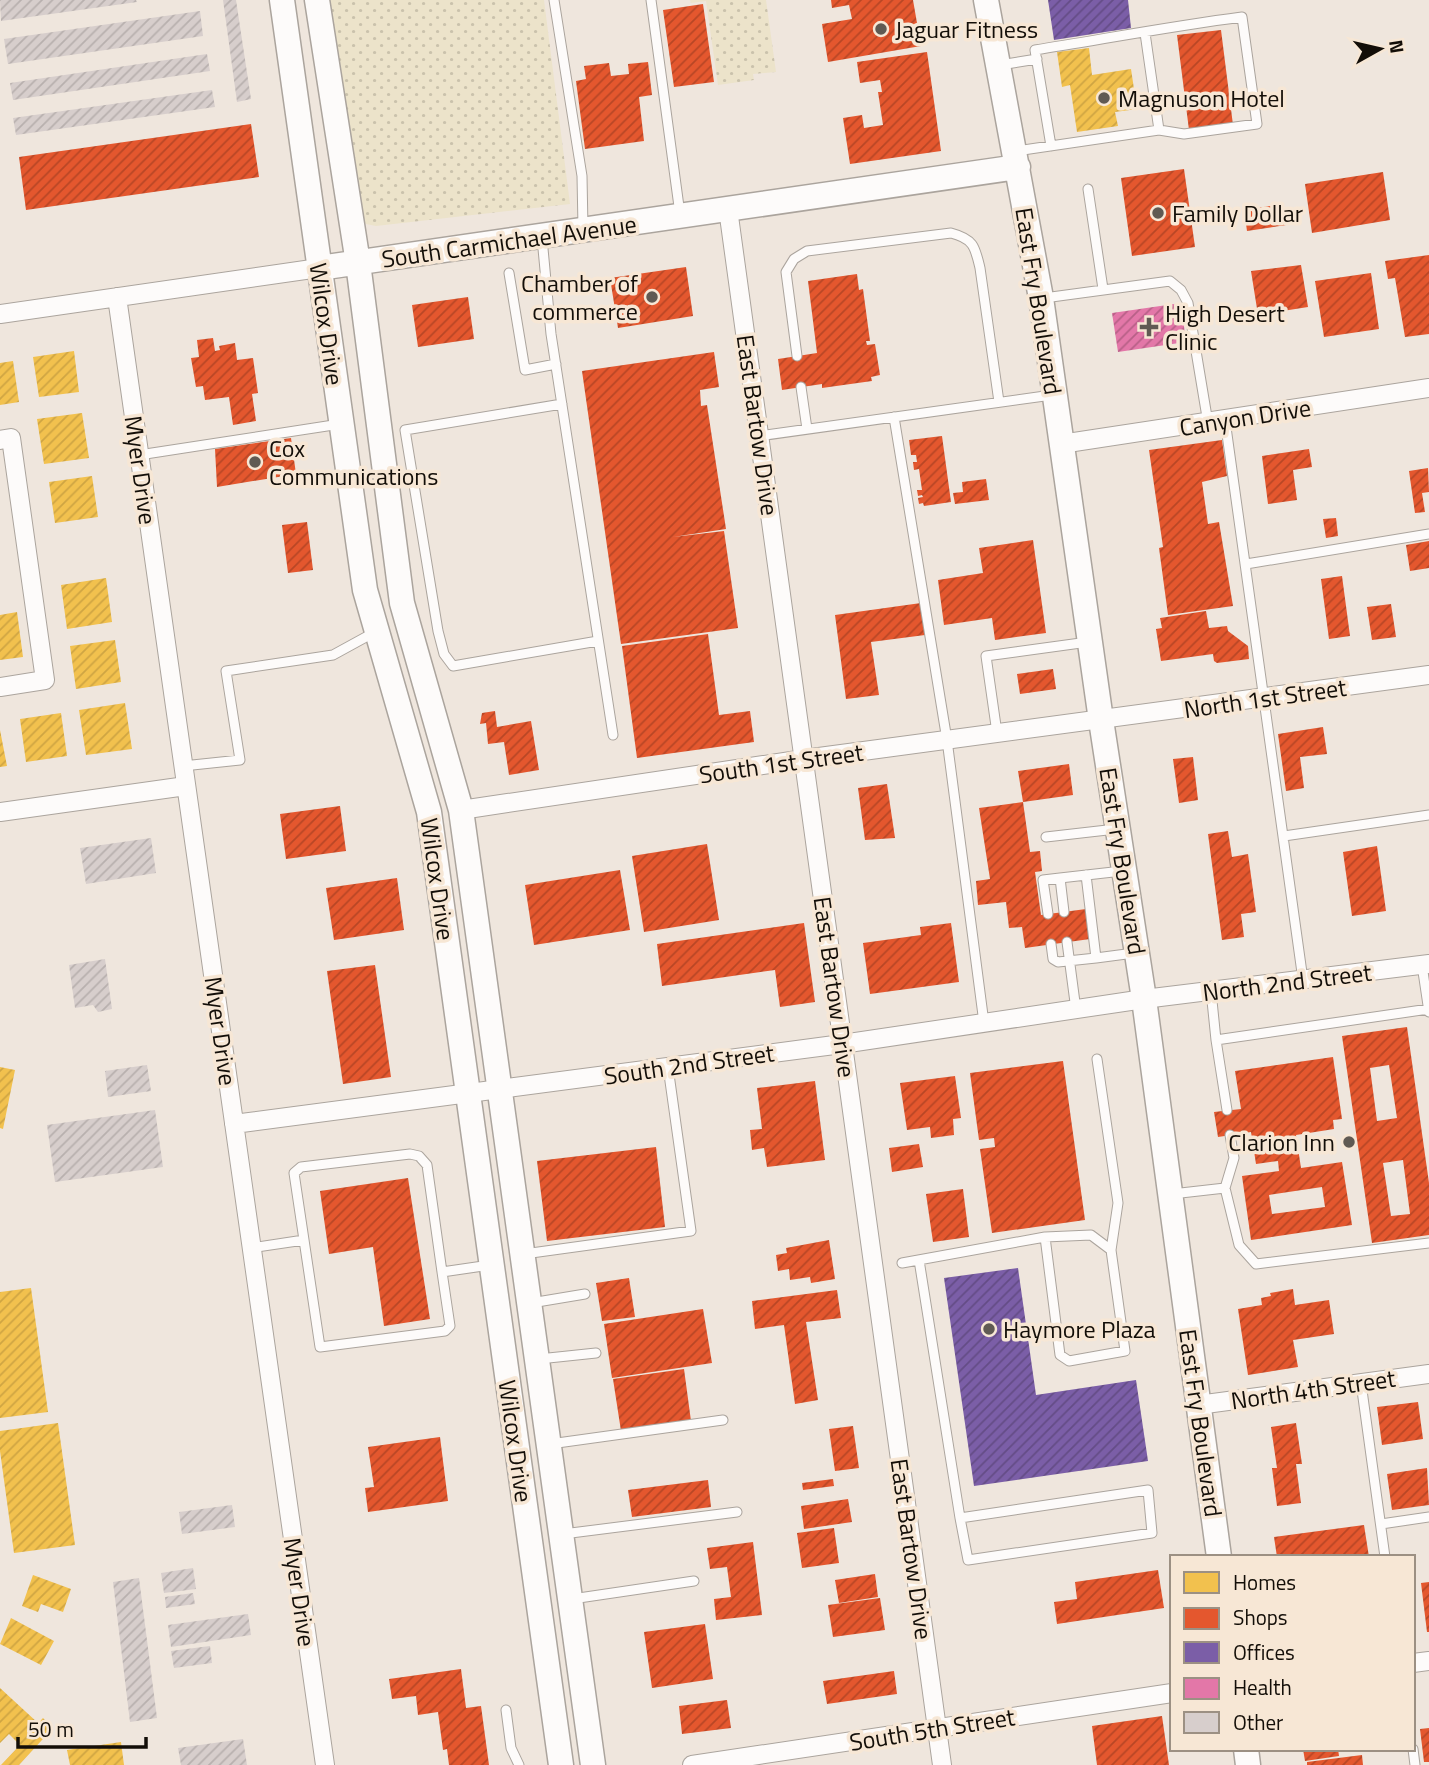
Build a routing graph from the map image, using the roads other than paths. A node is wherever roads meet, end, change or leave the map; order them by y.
1 (282, 0) edge
2 (317, 0) edge
3 (554, 0) edge
4 (651, 0) edge
5 (986, 0) edge
6 (1145, 33) junction
7 (1037, 59) junction
8 (999, 65) junction
9 (1159, 130) junction
10 (1051, 146) junction
11 (1016, 159) junction
12 (1088, 189) dead end
13 (728, 209) junction
14 (680, 216) junction
15 (583, 230) junction
16 (542, 236) junction
17 (358, 262) junction
18 (318, 268) junction
19 (509, 273) dead end
20 (1104, 289) junction
21 (117, 297) junction
22 (1041, 298) junction
23 (0, 314) edge
24 (797, 356) dead end
25 (556, 364) junction
26 (801, 387) dead end
27 (1429, 388) edge
28 (1054, 394) junction
29 (999, 402) junction
30 (562, 404) junction
31 (894, 417) junction
32 (1217, 422) junction
33 (342, 424) junction
34 (807, 429) junction
35 (759, 436) junction
36 (0, 440) edge
37 (1061, 444) junction
38 (139, 455) junction
39 (1429, 534) edge
40 (1246, 564) junction
41 (376, 631) junction
42 (598, 641) junction
43 (1089, 641) junction
44 (1429, 676) edge
45 (0, 687) edge
46 (1265, 698) junction
47 (1101, 720) junction
48 (997, 733) junction
49 (613, 735) dead end
50 (947, 740) junction
51 (804, 759) junction
52 (183, 766) junction
53 (186, 786) junction
54 (461, 810) junction
55 (0, 812) edge
56 (1429, 815) edge
57 (1118, 828) junction
58 (1284, 836) junction
59 (1046, 837) dead end
60 (1124, 871) junction
61 (1086, 875) junction
62 (1060, 878) junction
63 (1064, 912) dead end
64 (1048, 914) dead end
65 (1067, 942) dead end
66 (1051, 944) dead end
67 (1137, 953) junction
68 (1096, 958) junction
69 (1069, 962) junction
70 (1426, 965) edge
71 (1303, 980) junction
72 (1211, 991) junction
73 (1144, 999) junction
74 (1076, 1010) junction
75 (1429, 1011) edge
76 (984, 1023) junction
77 (1216, 1040) junction
78 (842, 1044) junction
79 (1097, 1059) dead end
80 (668, 1067) junction
81 (499, 1089) junction
82 (468, 1093) junction
83 (1227, 1110) dead end
84 (234, 1124) junction
85 (1230, 1135) dead end
86 (1225, 1188) junction
87 (1170, 1194) junction
88 (1045, 1237) junction
89 (304, 1240) junction
90 (1429, 1243) edge
91 (251, 1248) junction
92 (1111, 1250) junction
93 (522, 1255) junction
94 (919, 1260) junction
95 (902, 1263) dead end
96 (491, 1265) junction
97 (442, 1272) junction
98 (585, 1294) dead end
99 (529, 1303) junction
100 (596, 1353) dead end
101 (537, 1359) junction
102 (1429, 1374) edge
103 (1362, 1383) junction
104 (1198, 1405) junction
105 (723, 1420) dead end
106 (549, 1444) junction
107 (737, 1512) dead end
108 (1429, 1517) edge
109 (960, 1518) junction
110 (1381, 1524) junction
111 (561, 1534) junction
112 (1219, 1555) edge
113 (1385, 1555) edge
114 (694, 1581) dead end
115 (570, 1599) junction
116 (1170, 1693) edge
117 (506, 1710) dead end
118 (937, 1728) junction
119 (325, 1765) edge
120 (519, 1765) edge
121 (561, 1765) edge
122 (593, 1765) edge
123 (692, 1765) edge
124 (942, 1765) edge

1 - 18 street, Wilcox Drive
2 - 17 street, Wilcox Drive
3 - 15 lane
4 - 14 lane
5 - 8 street, East Fry Boulevard
6 - 7 lane
6 - 9 lane
6 - 9 lane
7 - 8 lane
7 - 10 lane
8 - 11 street, East Fry Boulevard
9 - 10 lane
10 - 11 lane
11 - 13 street, South Carmichael Avenue
11 - 22 street, East Fry Boulevard
12 - 20 lane
13 - 14 street, South Carmichael Avenue
13 - 35 street, East Bartow Drive
14 - 15 street, South Carmichael Avenue
15 - 16 street, South Carmichael Avenue
16 - 17 street, South Carmichael Avenue
16 - 25 lane
17 - 18 street, South Carmichael Avenue
17 - 54 street, Wilcox Drive
18 - 21 street, South Carmichael Avenue
18 - 33 street, Wilcox Drive
19 - 25 lane
20 - 22 lane
20 - 32 lane
21 - 23 street, South Carmichael Avenue
21 - 38 street, Myer Drive
22 - 28 street, East Fry Boulevard
24 - 29 lane
25 - 30 lane
26 - 34 lane
27 - 32 street, Canyon Drive
28 - 29 lane
28 - 37 street, East Fry Boulevard
29 - 31 lane
30 - 42 lane
30 - 42 lane
31 - 34 lane
31 - 50 lane
32 - 37 street, Canyon Drive
32 - 40 lane
33 - 38 lane
33 - 41 street, Wilcox Drive
34 - 35 lane
35 - 51 street, East Bartow Drive
36 - 45 street
37 - 43 street, East Fry Boulevard
38 - 52 street, Myer Drive
39 - 40 lane
40 - 46 lane
41 - 52 lane
41 - 82 street, Wilcox Drive
42 - 49 lane
43 - 47 street, East Fry Boulevard
43 - 48 lane
44 - 46 street, North 1st Street
46 - 47 street, North 1st Street
46 - 58 lane
47 - 48 street, South 1st Street
47 - 57 street, East Fry Boulevard
48 - 50 street, South 1st Street
50 - 51 street, South 1st Street
50 - 76 lane
51 - 54 street, South 1st Street
51 - 78 street, East Bartow Drive
52 - 53 street, Myer Drive
53 - 55 street
53 - 84 street, Myer Drive
54 - 81 street, Wilcox Drive
56 - 58 lane
57 - 59 lane
57 - 60 street, East Fry Boulevard
58 - 71 lane
60 - 61 lane
60 - 67 street, East Fry Boulevard
61 - 62 lane
61 - 68 lane
62 - 63 lane
62 - 64 lane
65 - 69 lane
66 - 69 lane
67 - 68 lane
67 - 73 street, East Fry Boulevard
68 - 69 lane
69 - 74 lane
70 - 71 street, North 2nd Street
70 - 75 lane
71 - 72 street, North 2nd Street
72 - 73 street, North 2nd Street
72 - 77 lane
73 - 74 street, South 2nd Street
73 - 87 street, East Fry Boulevard
74 - 76 street, South 2nd Street
75 - 77 lane
76 - 78 street, South 2nd Street
77 - 83 lane
78 - 80 street, South 2nd Street
78 - 118 street, East Bartow Drive
79 - 92 lane
80 - 81 street, South 2nd Street
80 - 93 lane
81 - 82 street, South 2nd Street
81 - 93 street, Wilcox Drive
82 - 84 street, South 2nd Street
82 - 96 street, Wilcox Drive
84 - 91 street, Myer Drive
85 - 86 lane
86 - 87 lane
86 - 90 lane
87 - 104 street, East Fry Boulevard
88 - 92 lane
88 - 92 lane
88 - 94 lane
89 - 91 lane
89 - 97 lane
89 - 97 lane
91 - 119 street, Myer Drive
93 - 99 street, Wilcox Drive
94 - 95 lane
94 - 109 lane
96 - 97 lane
96 - 121 street, Wilcox Drive
98 - 99 lane
99 - 101 street, Wilcox Drive
100 - 101 lane
101 - 106 street, Wilcox Drive
102 - 103 street, North 4th Street
103 - 104 street, North 4th Street
103 - 110 lane
104 - 112 street, East Fry Boulevard
105 - 106 lane
106 - 111 street, Wilcox Drive
107 - 111 lane
108 - 110 lane
109 - 109 lane
110 - 113 lane
111 - 115 street, Wilcox Drive
114 - 115 lane
115 - 122 street, Wilcox Drive
116 - 118 street, South 5th Street
117 - 120 lane
118 - 123 street, South 5th Street
118 - 124 street, East Bartow Drive

